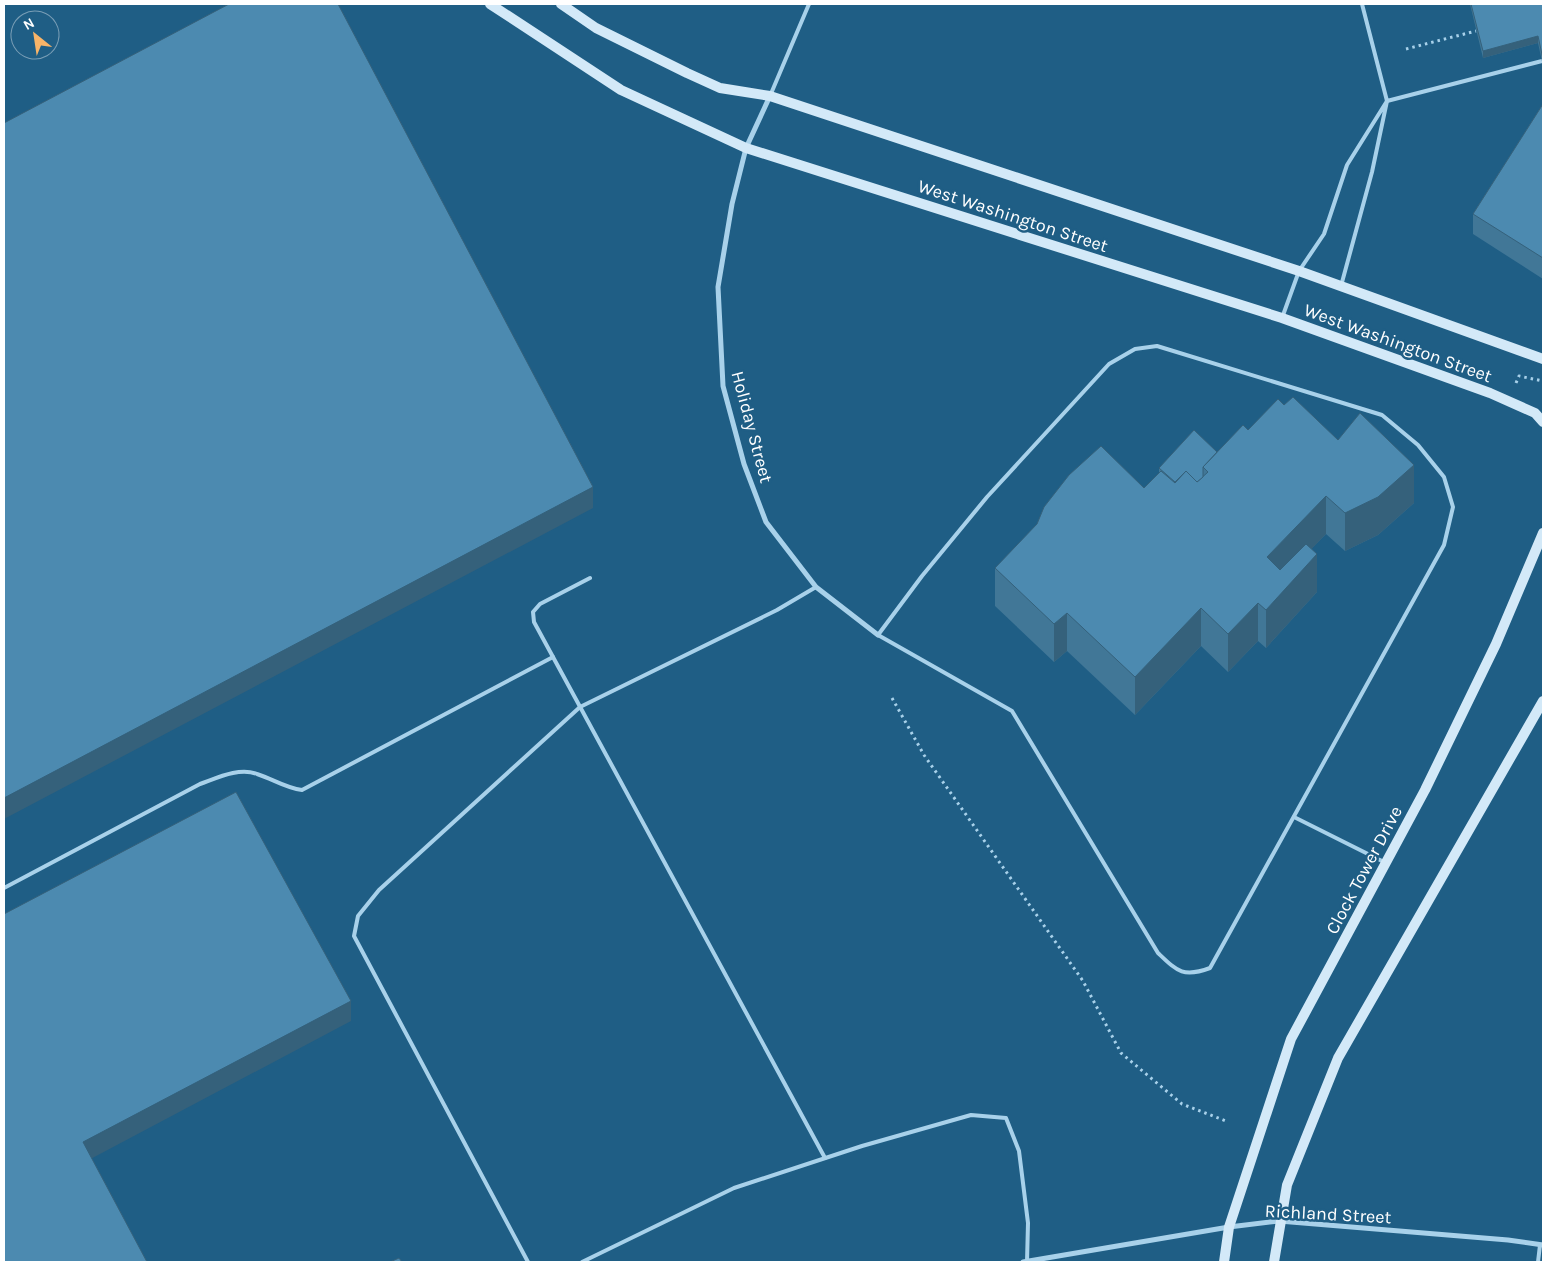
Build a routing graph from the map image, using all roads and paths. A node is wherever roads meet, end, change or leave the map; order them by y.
1 (490, 4) edge
2 (561, 4) edge
3 (809, 4) edge
4 (1362, 4) edge
5 (1476, 31) edge
6 (1406, 49) dead end
7 (1542, 61) edge
8 (770, 96) junction
9 (1387, 101) junction
10 (746, 148) junction
11 (1299, 271) junction
12 (1341, 286) junction
13 (1282, 318) junction
14 (1543, 358) edge
15 (1543, 381) edge
16 (1516, 382) dead end
17 (1543, 422) edge
18 (1543, 533) edge
19 (590, 578) dead end
20 (816, 587) junction
21 (878, 634) junction
22 (553, 657) junction
23 (892, 698) dead end
24 (1543, 700) edge
25 (580, 708) junction
26 (1294, 817) junction
27 (1386, 863) junction
28 (4, 888) edge
29 (1226, 1121) dead end
30 (825, 1158) junction
31 (1279, 1222) junction
32 (1229, 1226) junction
33 (1541, 1245) edge
34 (528, 1262) edge
35 (582, 1262) edge
36 (1025, 1262) edge
37 (1224, 1262) edge
38 (1274, 1262) edge
39 (1538, 1262) edge

1 - 10 main road, West Washington Street
2 - 8 main road, West Washington Street
3 - 8 lane
4 - 9 lane
5 - 6 path
7 - 9 lane
8 - 10 street, Holiday Street
8 - 11 main road, West Washington Street
9 - 11 lane
9 - 12 lane
10 - 13 main road, West Washington Street
10 - 20 street, Holiday Street
11 - 12 main road, West Washington Street
11 - 13 lane
12 - 14 main road, West Washington Street
13 - 17 main road, West Washington Street
15 - 16 path
18 - 27 main road, Clock Tower Drive
19 - 22 lane
20 - 21 street, Holiday Street
20 - 25 lane
21 - 26 lane
21 - 26 lane
22 - 25 lane
22 - 28 lane
23 - 29 path
24 - 31 main road
25 - 30 lane
25 - 34 lane
26 - 27 lane
27 - 32 main road, Clock Tower Drive
30 - 35 lane
30 - 36 lane
31 - 32 street, Richland Street
31 - 33 street, Richland Street
31 - 38 main road
32 - 36 street, Richland Street
32 - 37 main road, Clock Tower Drive
33 - 39 lane

